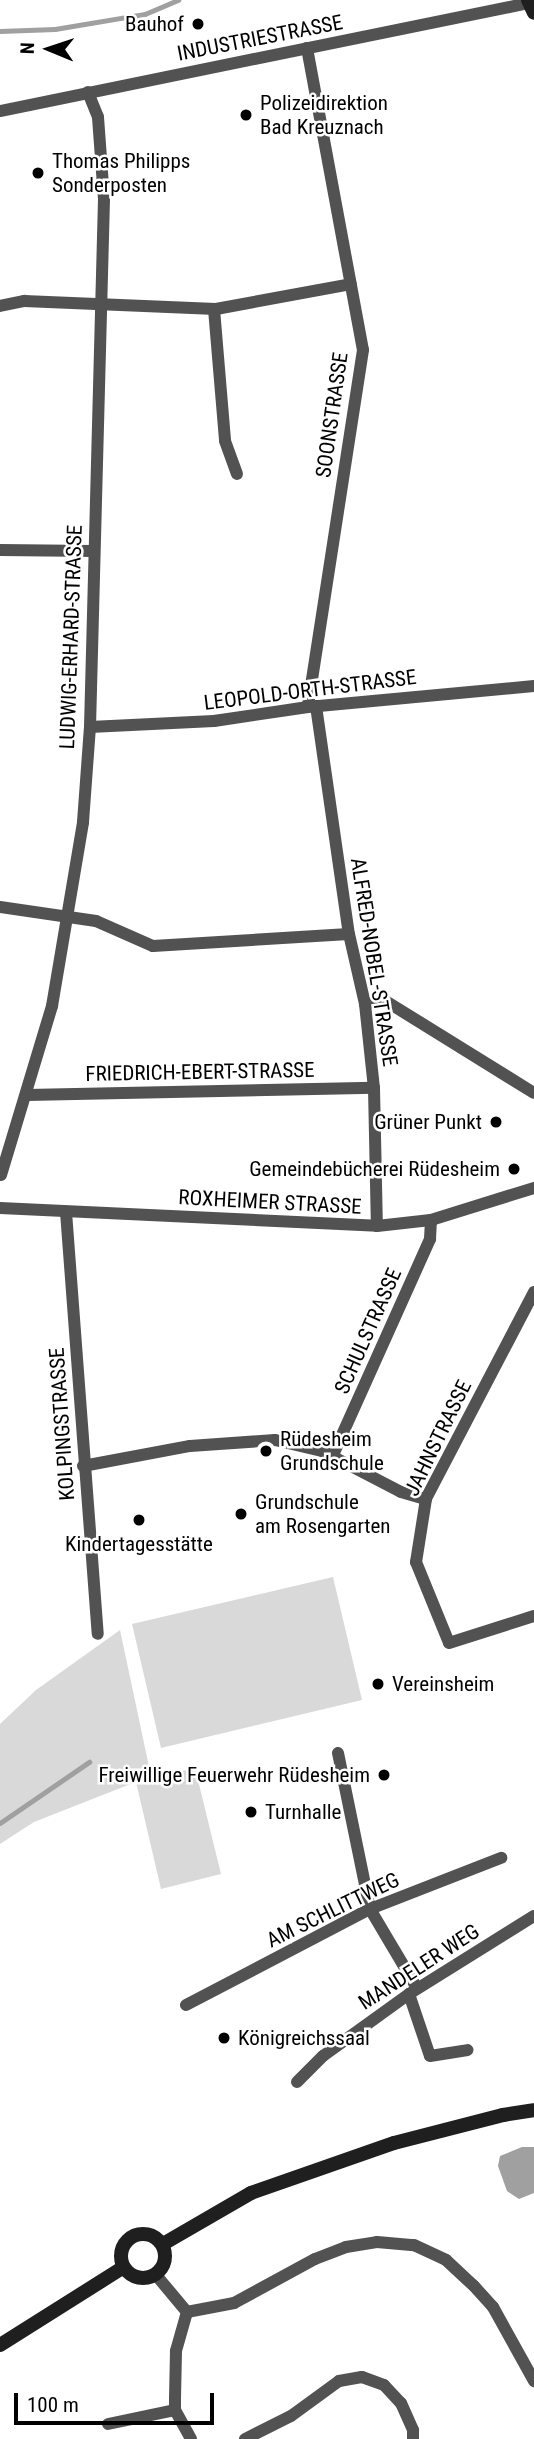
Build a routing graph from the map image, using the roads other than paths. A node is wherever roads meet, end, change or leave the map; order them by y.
1 (530, 5) edge
2 (307, 48) junction
3 (88, 92) junction
4 (0, 111) edge
5 (351, 284) junction
6 (100, 303) junction
7 (0, 306) edge
8 (214, 309) junction
9 (237, 474) dead end
10 (0, 550) edge
11 (93, 551) junction
12 (534, 686) edge
13 (312, 706) junction
14 (90, 727) junction
15 (0, 907) edge
16 (69, 917) junction
17 (349, 934) junction
18 (365, 1004) junction
19 (374, 1088) junction
20 (534, 1093) edge
21 (27, 1095) junction
22 (2, 1175) edge
23 (534, 1188) edge
24 (0, 1208) edge
25 (66, 1212) junction
26 (431, 1220) junction
27 (377, 1226) junction
28 (534, 1292) edge
29 (333, 1455) junction
30 (83, 1466) junction
31 (426, 1499) junction
32 (534, 1616) edge
33 (98, 1634) dead end
34 (338, 1754) dead end
35 (501, 1858) dead end
36 (370, 1909) junction
37 (534, 1916) edge
38 (413, 1991) junction
39 (186, 2005) dead end
40 (468, 2050) dead end
41 (298, 2082) dead end
42 (534, 2110) edge
43 (163, 2244) junction
44 (124, 2267) junction
45 (156, 2275) junction
46 (187, 2312) junction
47 (0, 2345) edge
48 (534, 2381) edge
49 (175, 2410) junction
50 (108, 2424) dead end
51 (191, 2439) edge
52 (245, 2439) edge
53 (413, 2439) edge

1 - 2 street, INDUSTRIESTRASSE
2 - 3 street, INDUSTRIESTRASSE
2 - 5 street, SOONSTRASSE
3 - 4 street, INDUSTRIESTRASSE
3 - 6 street, LUDWIG-ERHARD-STRASSE
5 - 8 street
5 - 13 street, SOONSTRASSE
6 - 7 street
6 - 8 street
6 - 11 street, LUDWIG-ERHARD-STRASSE
8 - 9 street
10 - 11 street
11 - 14 street, LUDWIG-ERHARD-STRASSE
12 - 13 street, LEOPOLD-ORTH-STRASSE
13 - 14 street, LEOPOLD-ORTH-STRASSE
13 - 17 street, ALFRED-NOBEL-STRASSE
14 - 16 street, LUDWIG-ERHARD-STRASSE
15 - 16 street
16 - 17 street
16 - 21 street, LUDWIG-ERHARD-STRASSE
17 - 18 street, ALFRED-NOBEL-STRASSE
18 - 19 street, ALFRED-NOBEL-STRASSE
18 - 20 street
19 - 21 street, FRIEDRICH-EBERT-STRASSE
19 - 27 street, ALFRED-NOBEL-STRASSE
21 - 22 street, LUDWIG-ERHARD-STRASSE
23 - 26 street, ROXHEIMER STRASSE
24 - 25 street, ROXHEIMER STRASSE
25 - 27 street, ROXHEIMER STRASSE
25 - 30 street, KOLPINGSTRASSE
26 - 27 street, ROXHEIMER STRASSE
26 - 29 street, SCHULSTRASSE
28 - 31 street, JAHNSTRASSE
29 - 30 street
29 - 31 street
30 - 33 street, KOLPINGSTRASSE
31 - 32 street, JAHNSTRASSE
34 - 36 street
35 - 36 street, AM SCHLITTWEG
36 - 38 street
36 - 39 street, AM SCHLITTWEG
37 - 38 street, MANDELER WEG
38 - 40 street
38 - 41 street, MANDELER WEG
42 - 43 street
43 - 44 street
43 - 45 street
44 - 45 street
44 - 47 street
45 - 46 street
46 - 48 street
46 - 49 street
49 - 50 street
49 - 51 street
52 - 53 street

